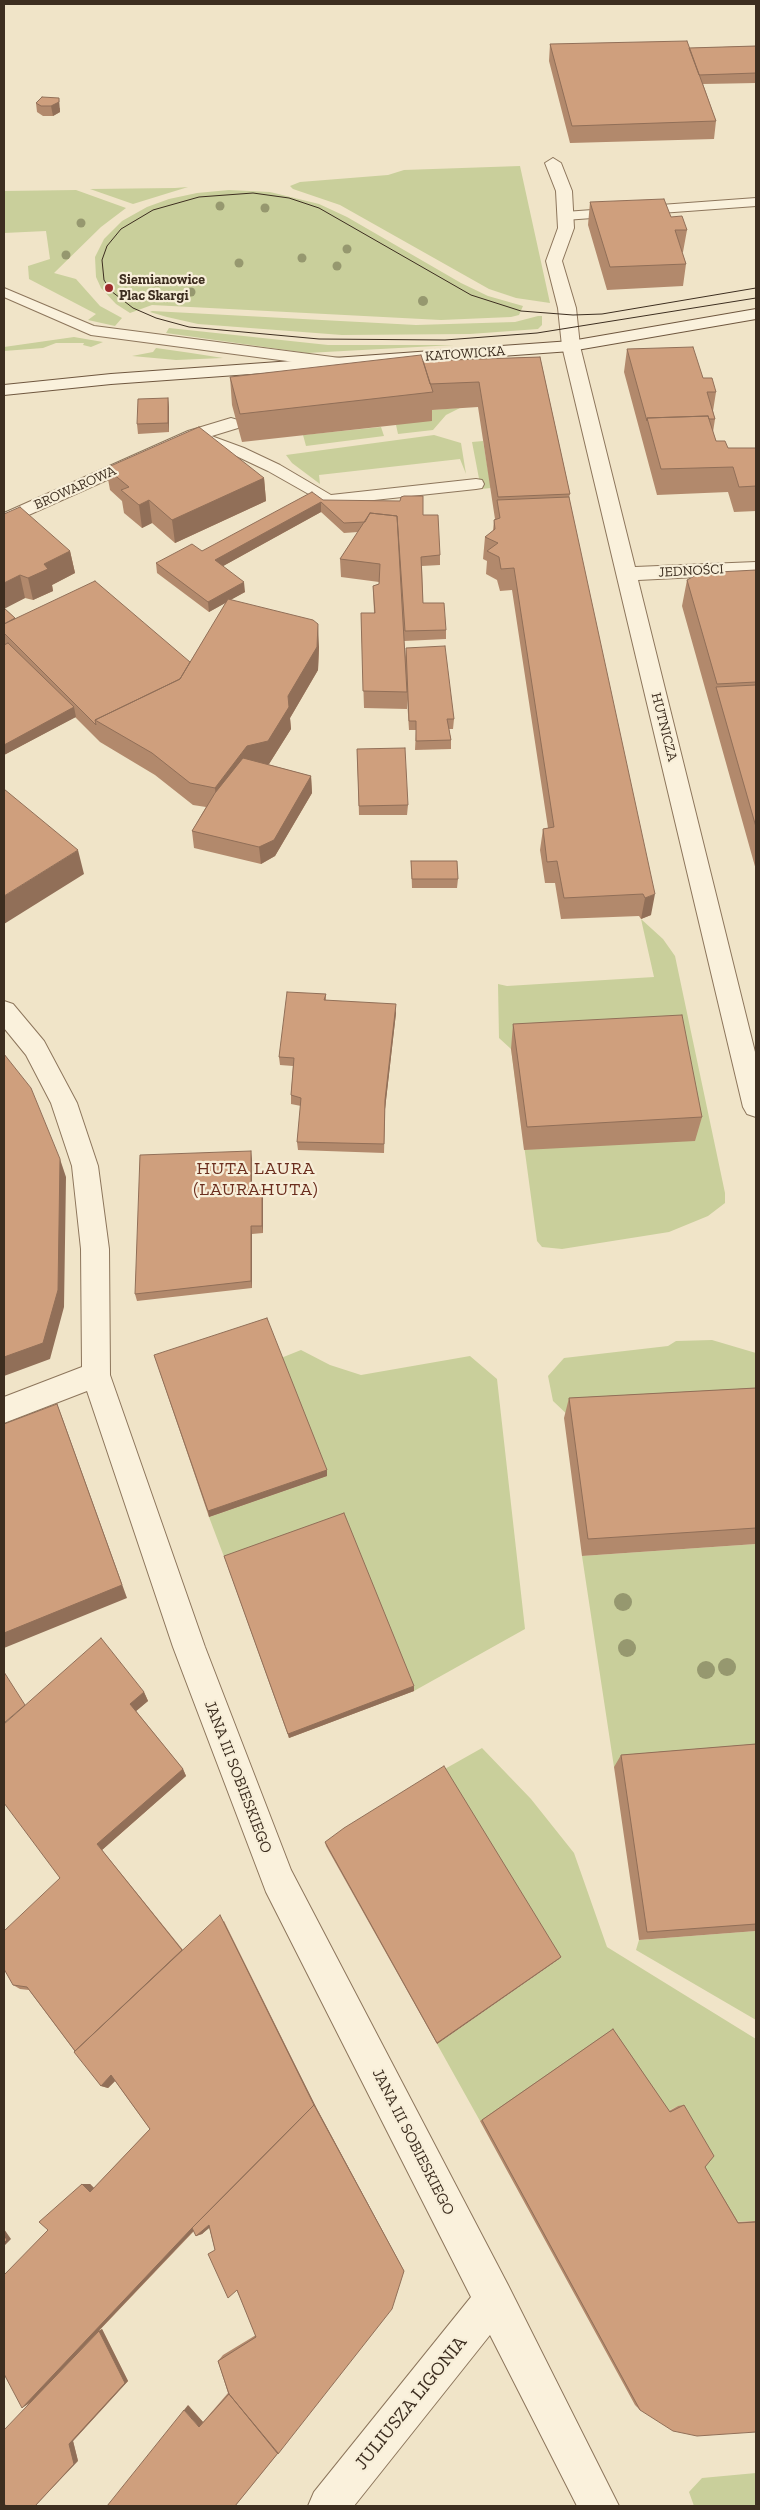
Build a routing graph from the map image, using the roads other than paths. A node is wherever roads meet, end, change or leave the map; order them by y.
1 (553, 164) dead end
2 (756, 202) edge
3 (566, 216) junction
4 (4, 292) edge
5 (756, 314) edge
6 (571, 346) junction
7 (340, 363) junction
8 (52, 383) junction
9 (4, 384) edge
10 (4, 390) edge
11 (231, 424) edge
12 (196, 435) junction
13 (476, 484) dead end
14 (4, 520) edge
15 (756, 568) edge
16 (627, 574) junction
17 (4, 1011) edge
18 (756, 1107) edge
19 (96, 1375) junction
20 (4, 1410) edge
21 (494, 2299) junction
22 (328, 2506) edge
23 (599, 2506) edge

1 - 3 street, HUTNICZA
2 - 3 lane
3 - 6 street, HUTNICZA
4 - 7 lane
5 - 6 street, KATOWICKA
6 - 7 street, KATOWICKA
6 - 16 street, HUTNICZA
7 - 8 street, KATOWICKA
8 - 9 street, KATOWICKA
8 - 10 street, KATOWICKA
11 - 12 street, BROWAROWA
12 - 13 lane
12 - 14 street, BROWAROWA
15 - 16 street, JEDNOŚCI
16 - 18 street, HUTNICZA
17 - 19 street, JANA III SOBIESKIEGO
19 - 20 street
19 - 21 street, JANA III SOBIESKIEGO
21 - 22 street, JULIUSZA LIGONIA
21 - 23 street, JANA III SOBIESKIEGO

